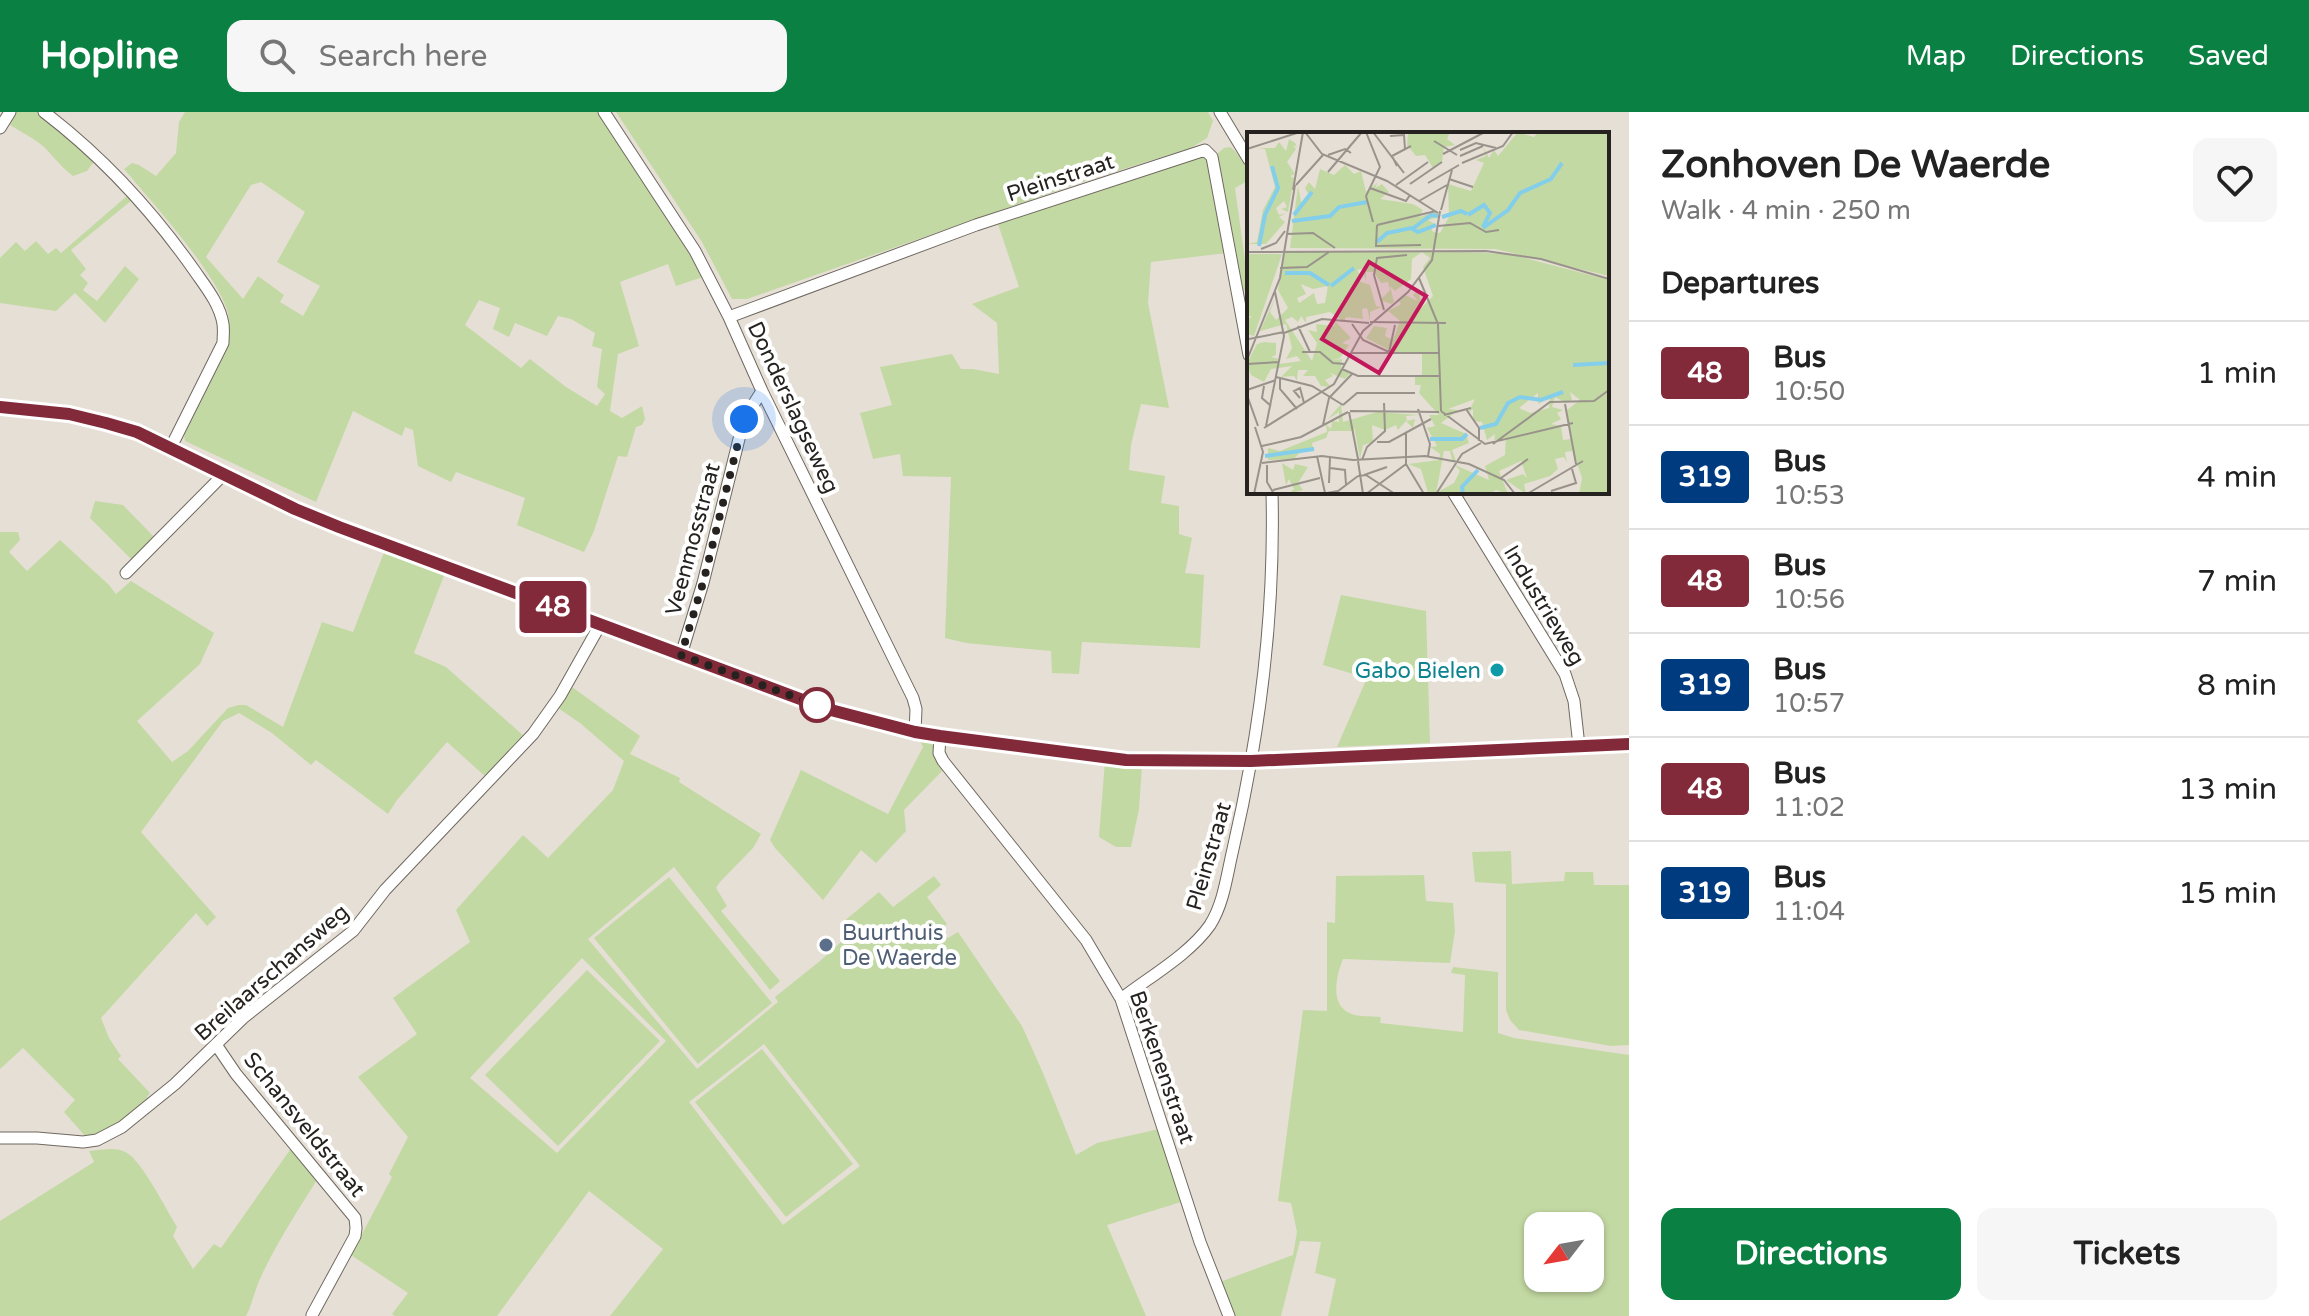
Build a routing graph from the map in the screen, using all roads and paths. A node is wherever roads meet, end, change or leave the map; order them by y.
1 (10, 112) edge
2 (44, 112) edge
3 (604, 112) edge
4 (1220, 112) edge
5 (0, 128) edge
6 (1247, 157) edge
7 (729, 317) junction
8 (1247, 344) edge
9 (762, 391) junction
10 (0, 407) edge
11 (171, 447) junction
12 (224, 474) junction
13 (1272, 494) edge
14 (1454, 494) edge
15 (126, 573) dead end
16 (600, 625) junction
17 (681, 655) junction
18 (915, 732) junction
19 (940, 736) junction
20 (1629, 744) edge
21 (1579, 746) junction
22 (1251, 761) junction
23 (1121, 999) junction
24 (217, 1046) junction
25 (0, 1138) edge
26 (312, 1315) edge
27 (1229, 1316) edge

1 - 5 street
2 - 11 street
3 - 7 street, Donderslagseweg
4 - 6 street
7 - 8 street, Pleinstraat
7 - 9 street, Donderslagseweg
9 - 17 street, Veenmosstraat
9 - 18 street, Donderslagseweg
10 - 11 street
11 - 12 street
12 - 15 street
12 - 16 street
13 - 22 street, Pleinstraat
14 - 21 street, Industrieweg
16 - 17 street
16 - 24 street, Breilaarschansweg
17 - 18 street
18 - 19 street
19 - 22 street
19 - 23 street, Berkenenstraat
20 - 21 street
21 - 22 street
22 - 23 street, Pleinstraat
23 - 27 street, Berkenenstraat
24 - 25 street, Breilaarschansweg
24 - 26 street, Schansveldstraat

